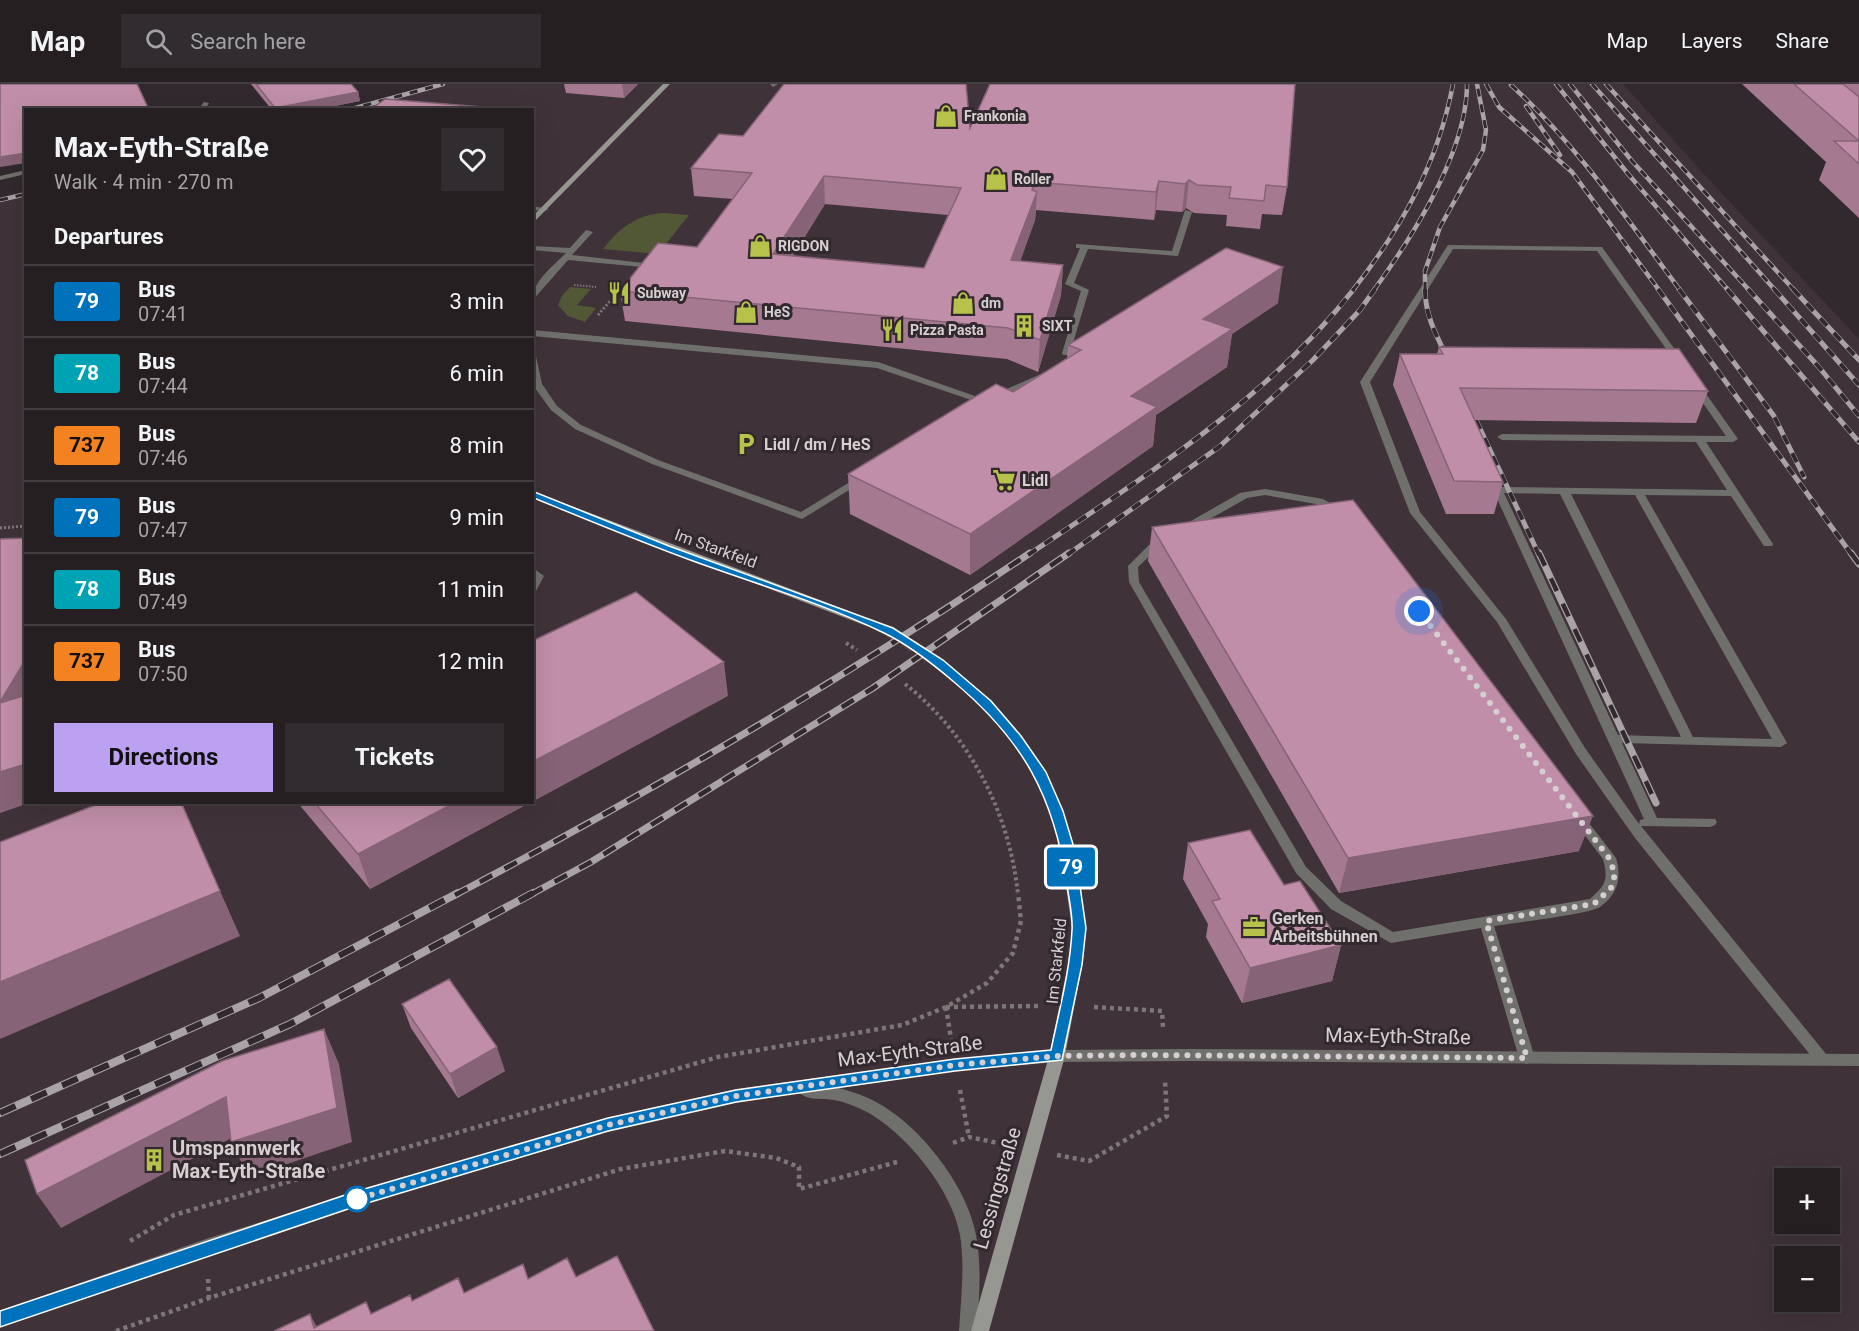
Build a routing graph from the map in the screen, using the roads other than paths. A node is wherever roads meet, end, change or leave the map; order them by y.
1 (667, 84) edge
2 (24, 172) edge
3 (0, 178) edge
4 (534, 208) edge
5 (545, 209) junction
6 (1188, 212) edge
7 (534, 220) edge
8 (589, 232) dead end
9 (534, 248) edge
10 (570, 254) junction
11 (653, 266) edge
12 (534, 296) edge
13 (534, 333) edge
14 (1066, 353) dead end
15 (534, 367) edge
16 (1047, 374) edge
17 (984, 401) junction
18 (974, 408) edge
19 (1502, 437) dead end
20 (1699, 439) junction
21 (873, 472) edge
22 (1564, 491) junction
23 (1638, 492) junction
24 (1734, 493) junction
25 (534, 495) edge
26 (1768, 544) dead end
27 (534, 572) edge
28 (534, 585) edge
29 (889, 631) tunnel mouth
30 (939, 663) tunnel mouth
31 (1614, 739) junction
32 (1689, 741) junction
33 (1652, 822) junction
34 (1710, 822) dead end
35 (1632, 823) junction
36 (1486, 921) junction
37 (1057, 1056) junction
38 (1527, 1058) junction
39 (1821, 1058) junction
40 (1859, 1060) edge
41 (736, 1096) junction
42 (0, 1319) edge
43 (968, 1331) edge
44 (980, 1331) edge

1 - 5 main road
2 - 3 street
4 - 5 street
5 - 7 main road
6 - 14 street
8 - 10 street
9 - 10 street
10 - 11 street
10 - 12 street
13 - 17 street
15 - 21 street
16 - 17 street
17 - 18 street
19 - 20 street
20 - 24 street
20 - 35 street
22 - 23 street
22 - 31 street
22 - 32 street
23 - 24 street
23 - 32 street
24 - 26 street
25 - 29 main road, Im Starkfeld
27 - 28 street
30 - 37 main road, Im Starkfeld
31 - 32 street
31 - 33 street
33 - 34 street
33 - 35 street
35 - 39 street
36 - 36 street
36 - 38 street
37 - 38 street, Max-Eyth-Straße
37 - 41 street, Max-Eyth-Straße
37 - 44 main road, Lessingstraße
38 - 39 street, Max-Eyth-Straße
39 - 40 street, Max-Eyth-Straße
41 - 42 street, Max-Eyth-Straße
41 - 43 street

